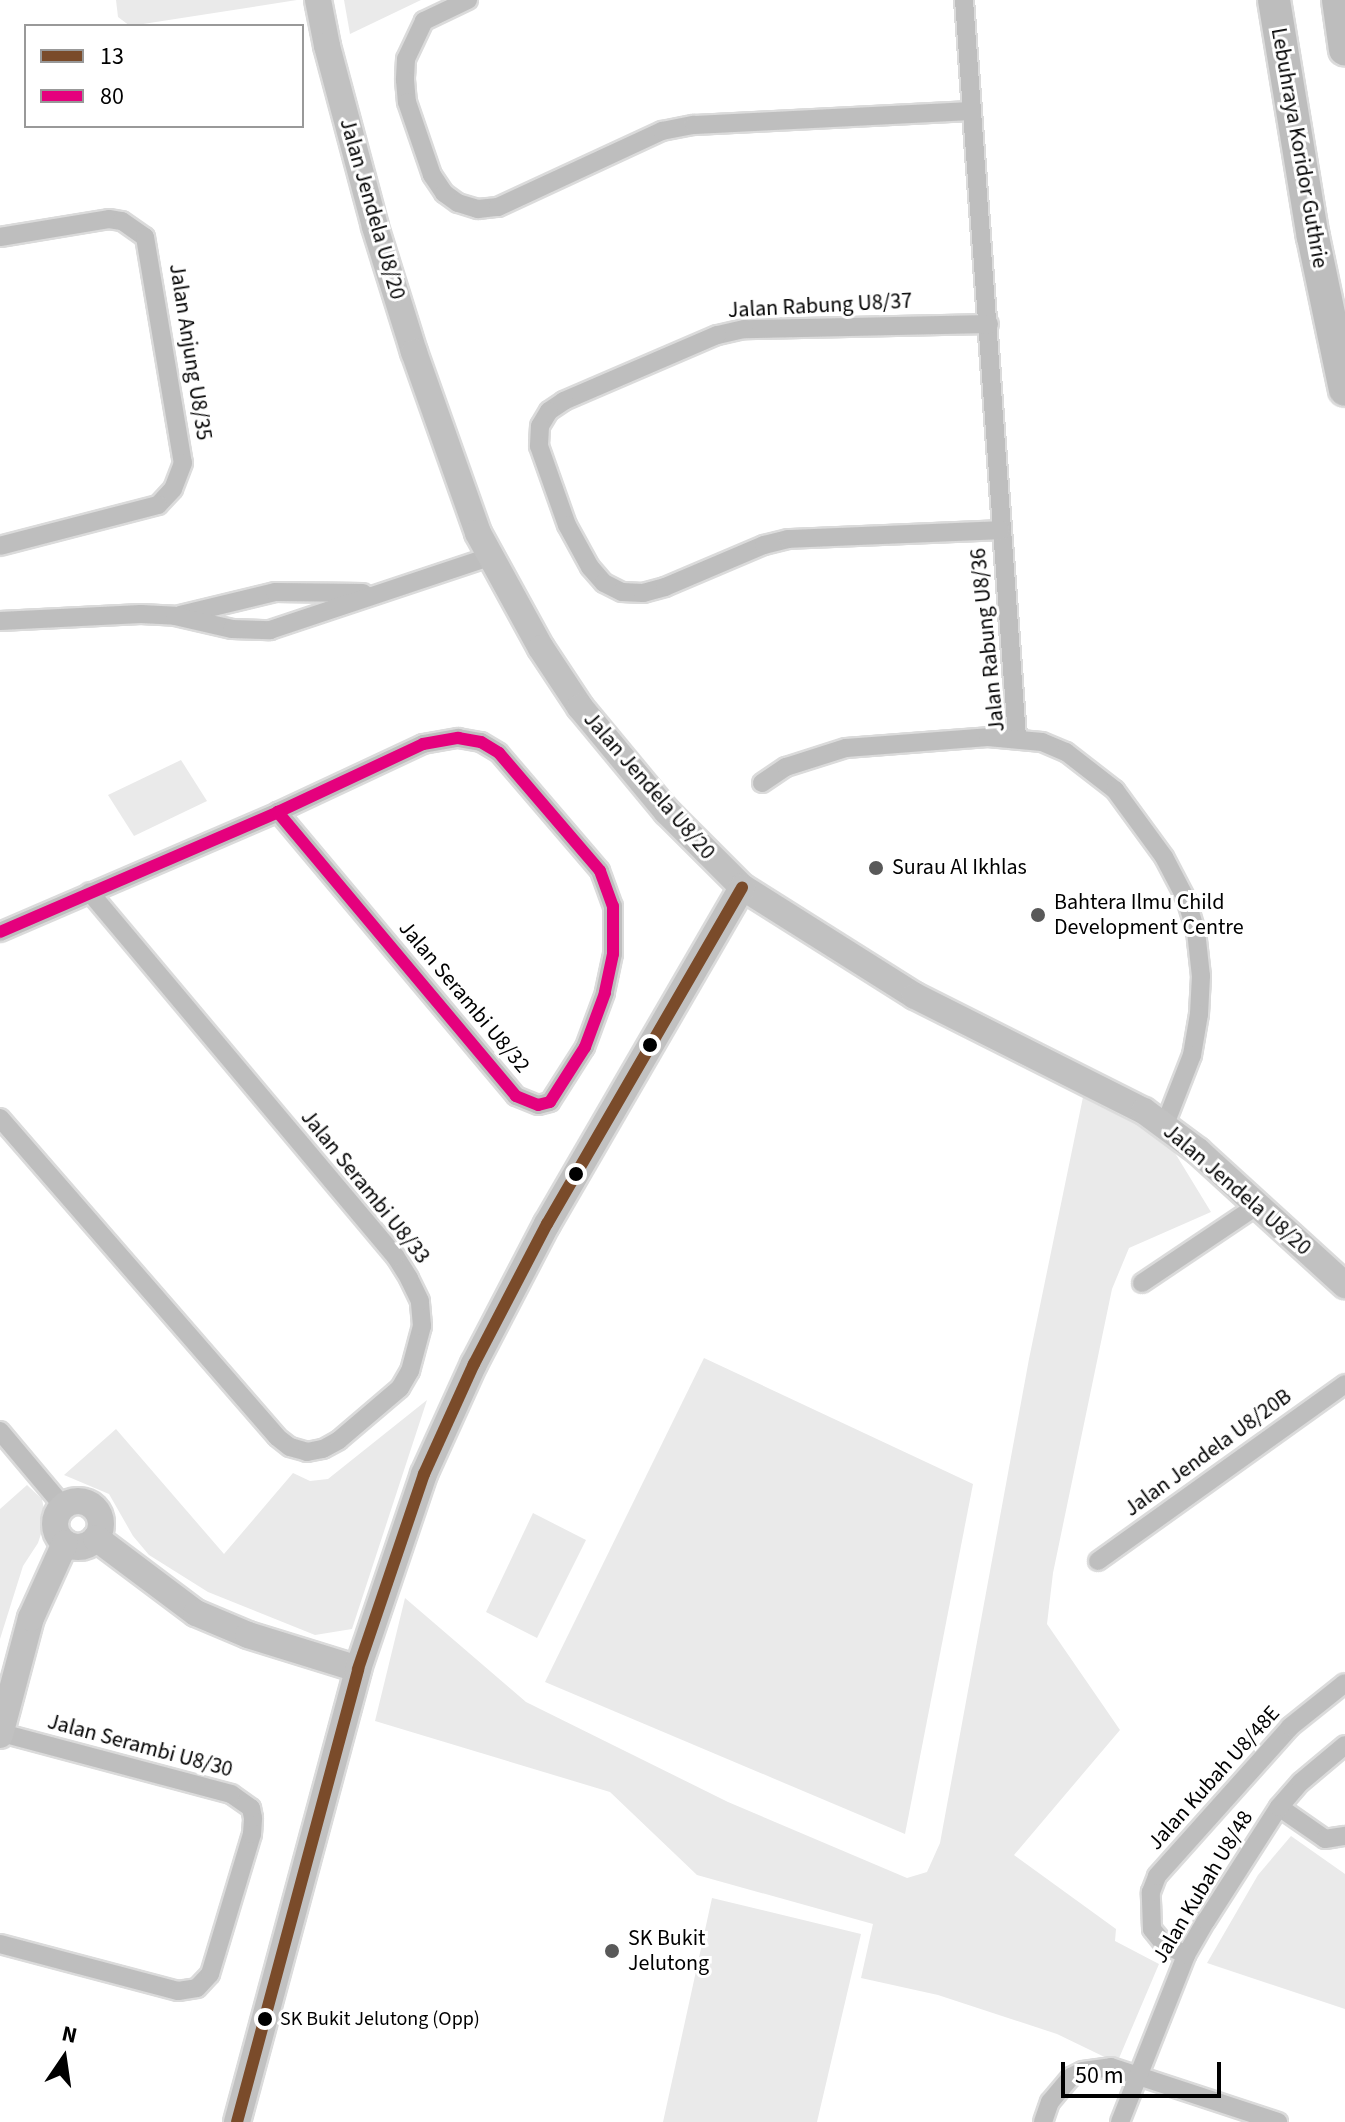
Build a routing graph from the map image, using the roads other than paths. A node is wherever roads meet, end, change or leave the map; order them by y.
1 (318, 0) edge
2 (468, 0) edge
3 (964, 0) edge
4 (1274, 0) edge
5 (1338, 0) edge
6 (1345, 50) edge
7 (972, 111) junction
8 (0, 237) edge
9 (989, 324) junction
10 (1345, 390) edge
11 (1001, 530) junction
12 (0, 546) edge
13 (489, 557) junction
14 (386, 592) junction
15 (175, 616) junction
16 (0, 621) edge
17 (1017, 737) junction
18 (762, 783) dead end
19 (278, 812) junction
20 (742, 887) junction
21 (90, 892) junction
22 (0, 932) edge
23 (0, 1118) edge
24 (1164, 1127) junction
25 (1258, 1205) junction
26 (1142, 1283) dead end
27 (1345, 1285) edge
28 (1345, 1384) edge
29 (0, 1431) edge
30 (63, 1506) junction
31 (96, 1538) junction
32 (65, 1543) junction
33 (1098, 1561) dead end
34 (358, 1669) junction
35 (1345, 1683) edge
36 (0, 1734) edge
37 (1345, 1745) edge
38 (1279, 1807) junction
39 (1345, 1836) edge
40 (0, 1944) edge
41 (1186, 1955) junction
42 (1137, 2073) junction
43 (237, 2122) edge
44 (1043, 2122) edge
45 (1120, 2122) edge
46 (1278, 2122) edge

1 - 13 street, Jalan Jendela U8/20
2 - 7 street
3 - 7 street, Jalan Rabung U8/36
4 - 10 highway, Lebuhraya Koridor Guthrie
5 - 6 highway
7 - 9 street, Jalan Rabung U8/36
8 - 12 street, Jalan Anjung U8/35
9 - 11 street, Jalan Rabung U8/36
9 - 11 street, Jalan Rabung U8/37
11 - 17 street, Jalan Rabung U8/36
13 - 14 street
13 - 20 street, Jalan Jendela U8/20
14 - 15 street
14 - 15 street
15 - 16 street
17 - 18 street
17 - 24 street, Jalan Rabung U8/36
19 - 19 street, Jalan Serambi U8/32
19 - 21 street, Jalan Serambi U8/32
20 - 24 street, Jalan Jendela U8/20
20 - 34 street
21 - 22 street, Jalan Serambi U8/32
21 - 23 street, Jalan Serambi U8/33
24 - 25 street, Jalan Jendela U8/20
25 - 26 street
25 - 27 street, Jalan Jendela U8/20
28 - 33 street, Jalan Jendela U8/20B
29 - 30 street
30 - 31 street
30 - 32 street
31 - 32 street
31 - 34 street
32 - 36 street
34 - 43 street
35 - 41 street, Jalan Kubah U8/48E
36 - 40 street, Jalan Serambi U8/30
37 - 38 street, Jalan Kubah U8/48
38 - 39 street
38 - 41 street, Jalan Kubah U8/48
41 - 42 street, Jalan Kubah U8/48
42 - 44 street
42 - 45 street, Jalan Kubah U8/48
42 - 46 street

